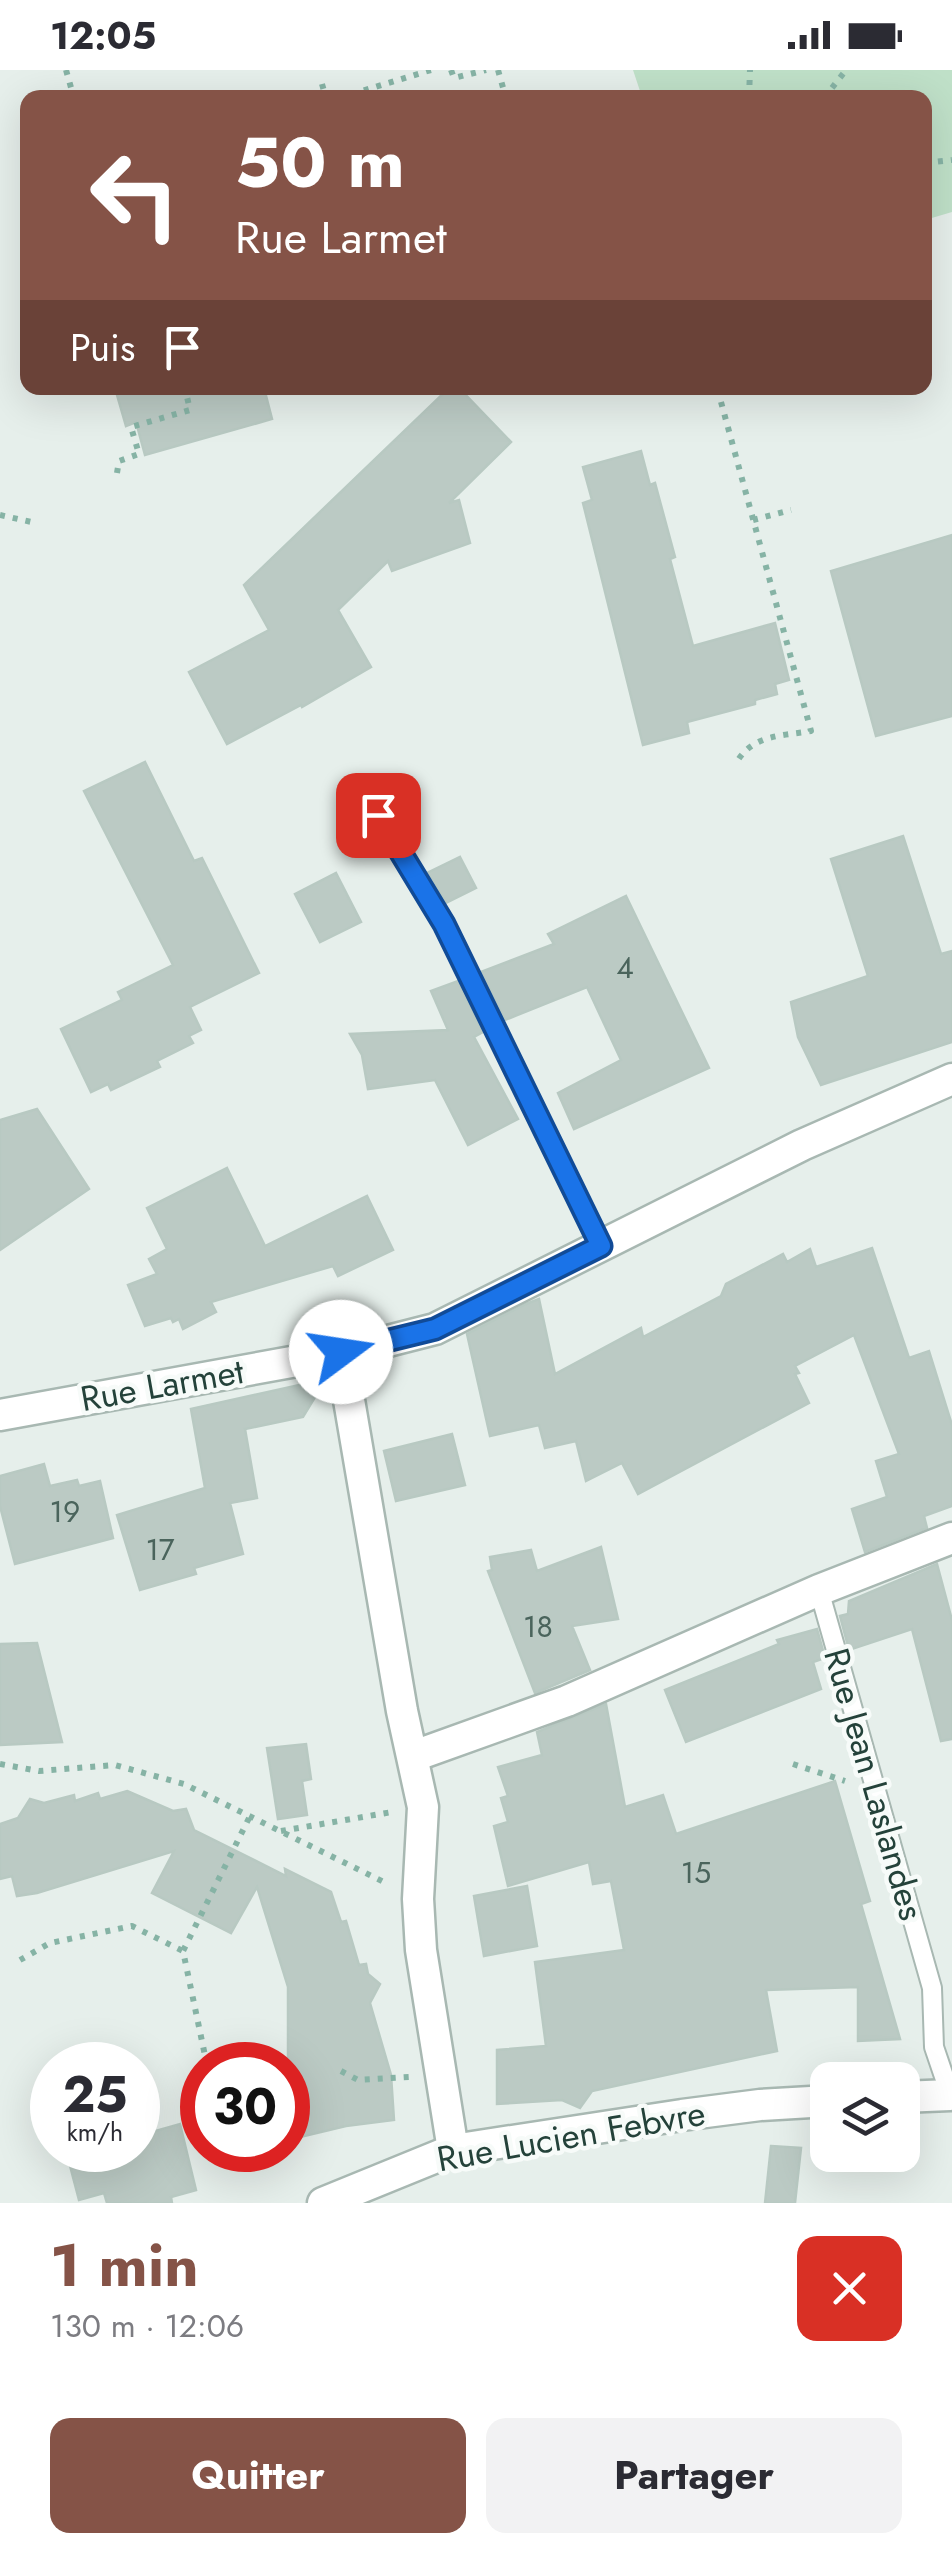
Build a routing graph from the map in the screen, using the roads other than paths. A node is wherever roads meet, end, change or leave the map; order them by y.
1 (378, 815) dead end
2 (952, 1079) edge
3 (601, 1246) junction
4 (341, 1352) junction
5 (0, 1415) edge
6 (952, 1538) edge
7 (819, 1590) junction
8 (414, 1756) junction
9 (920, 2098) edge
10 (951, 2098) edge
11 (810, 2103) edge
12 (453, 2150) junction
13 (323, 2203) edge

1 - 3 lane
2 - 3 street, Rue Larmet
3 - 4 street, Rue Larmet
4 - 5 street, Rue Larmet
4 - 8 street
6 - 7 street
7 - 8 street
7 - 10 lane, Rue Jean Laslandes
8 - 12 street
9 - 10 street
11 - 12 street, Rue Lucien Febvre
12 - 13 street, Rue Lucien Febvre

